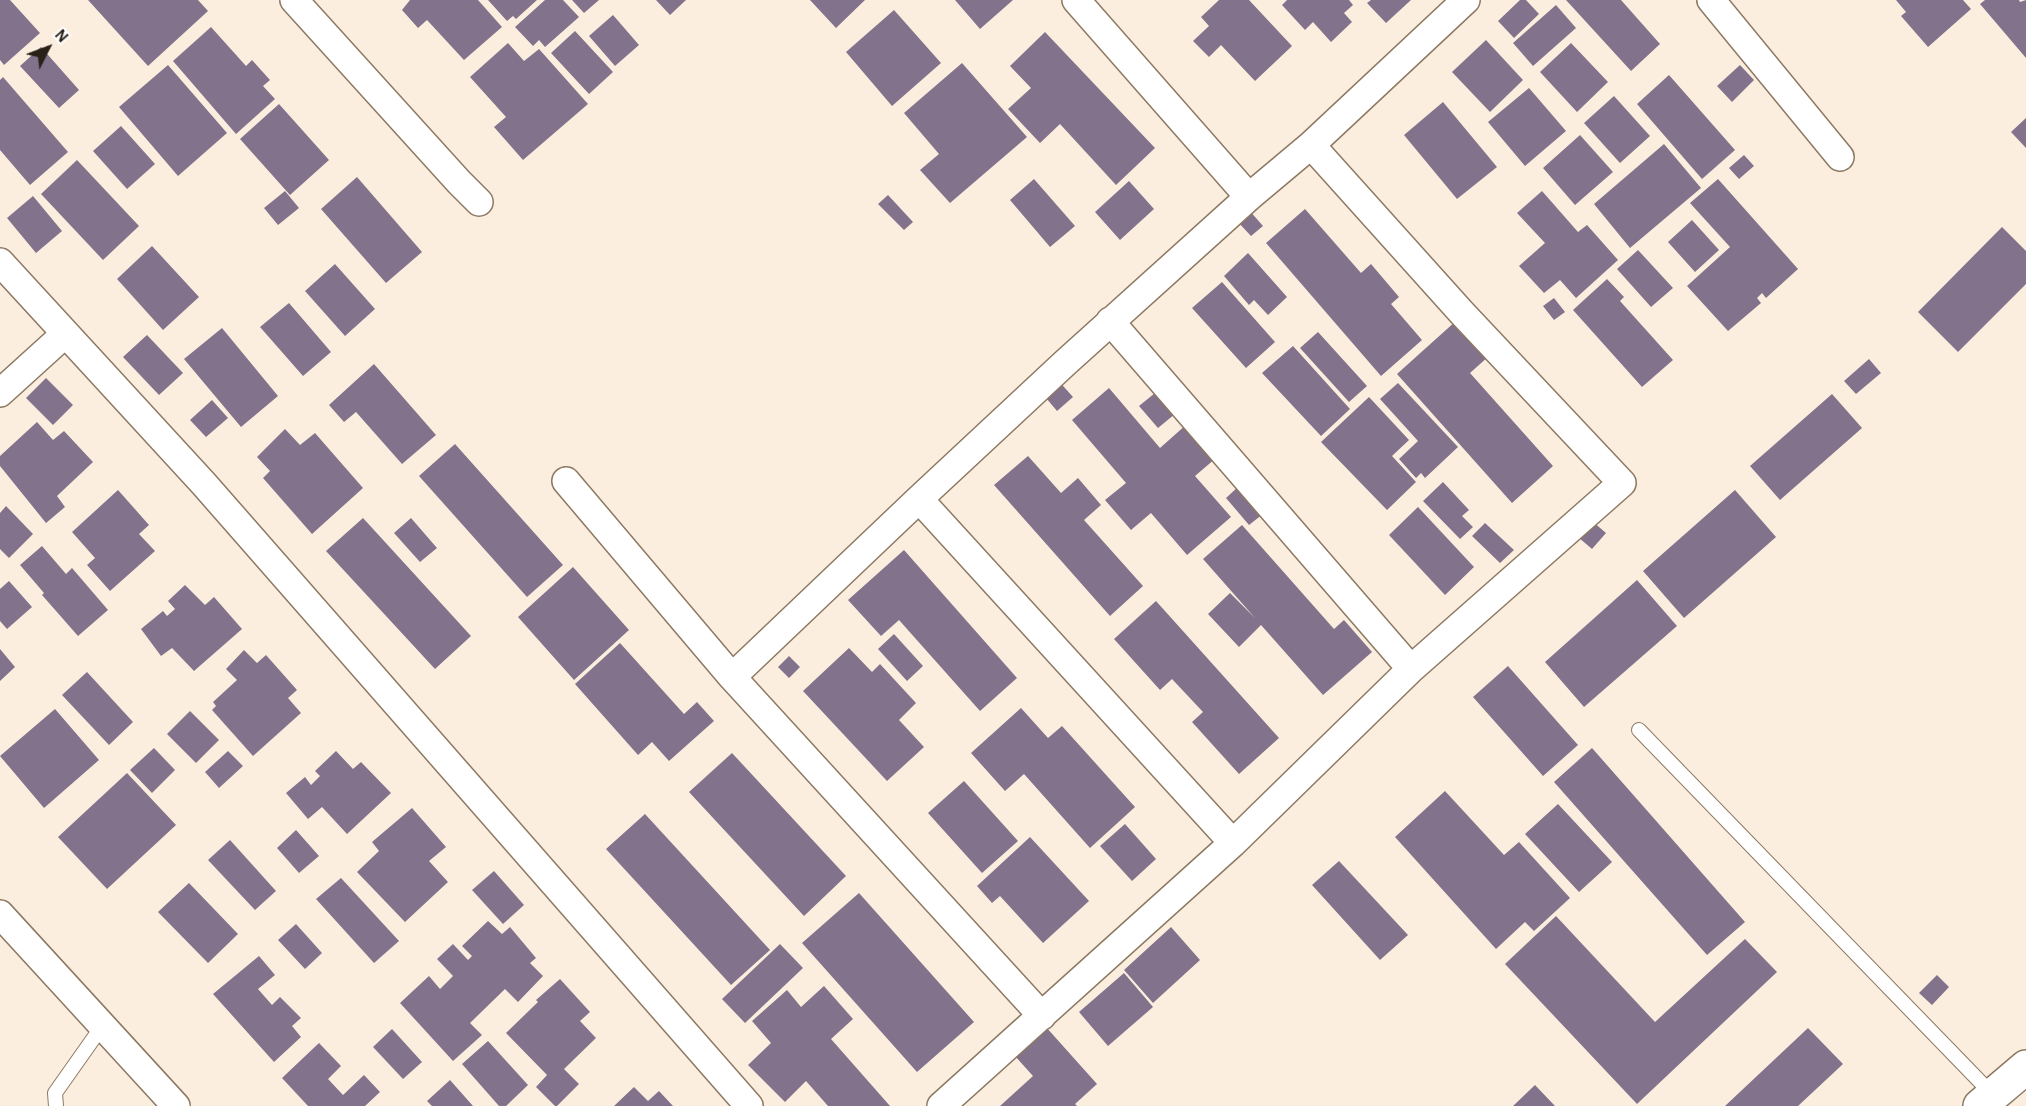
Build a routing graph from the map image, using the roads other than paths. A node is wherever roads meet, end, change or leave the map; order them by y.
1 (294, 0) edge
2 (1076, 0) edge
3 (1466, 0) edge
4 (1711, 0) edge
5 (1311, 144) junction
6 (1840, 157) dead end
7 (1249, 197) junction
8 (479, 202) dead end
9 (0, 262) edge
10 (1110, 321) junction
11 (65, 334) junction
12 (0, 393) edge
13 (566, 481) dead end
14 (918, 498) junction
15 (1411, 669) junction
16 (732, 677) junction
17 (1639, 730) dead end
18 (1233, 843) junction
19 (0, 915) edge
20 (1042, 1016) junction
21 (103, 1025) junction
22 (2026, 1067) edge
23 (1986, 1101) edge
24 (56, 1106) edge
25 (177, 1106) edge
26 (749, 1106) edge
27 (941, 1106) edge

1 - 8 street
2 - 7 street
3 - 5 street
4 - 6 street
5 - 7 street
5 - 15 street
7 - 10 street
9 - 11 street
10 - 14 street
10 - 15 street
11 - 12 street
11 - 26 street
13 - 16 street
14 - 16 street
14 - 18 street
15 - 18 street
16 - 20 street
17 - 23 lane
18 - 20 street
19 - 21 street
20 - 27 street
21 - 24 lane
21 - 25 street
22 - 23 street

